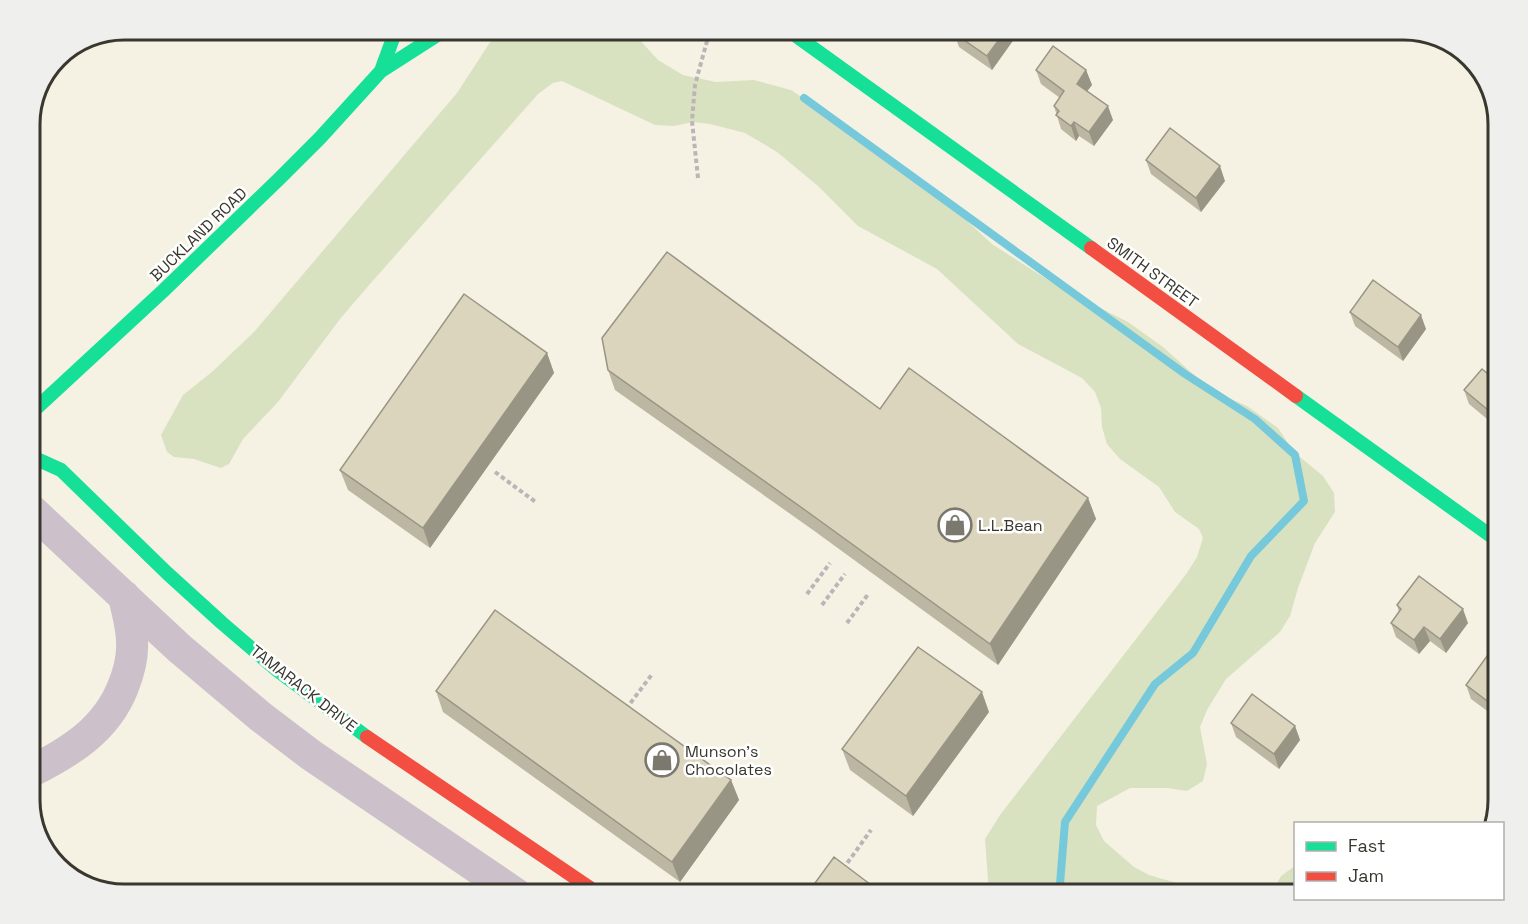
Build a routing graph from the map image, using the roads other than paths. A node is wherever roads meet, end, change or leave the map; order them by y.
1 (392, 40) edge
2 (429, 40) edge
3 (802, 40) edge
4 (381, 71) junction
5 (41, 404) edge
6 (41, 461) edge
7 (41, 519) edge
8 (1488, 534) edge
9 (124, 597) junction
10 (41, 766) edge
11 (501, 884) edge
12 (584, 884) edge

1 - 4 street, BUCKLAND ROAD
2 - 4 street, BUCKLAND ROAD
3 - 8 street, SMITH STREET
4 - 5 street, BUCKLAND ROAD
6 - 12 street, TAMARACK DRIVE
7 - 9 street
9 - 10 street
9 - 11 street

